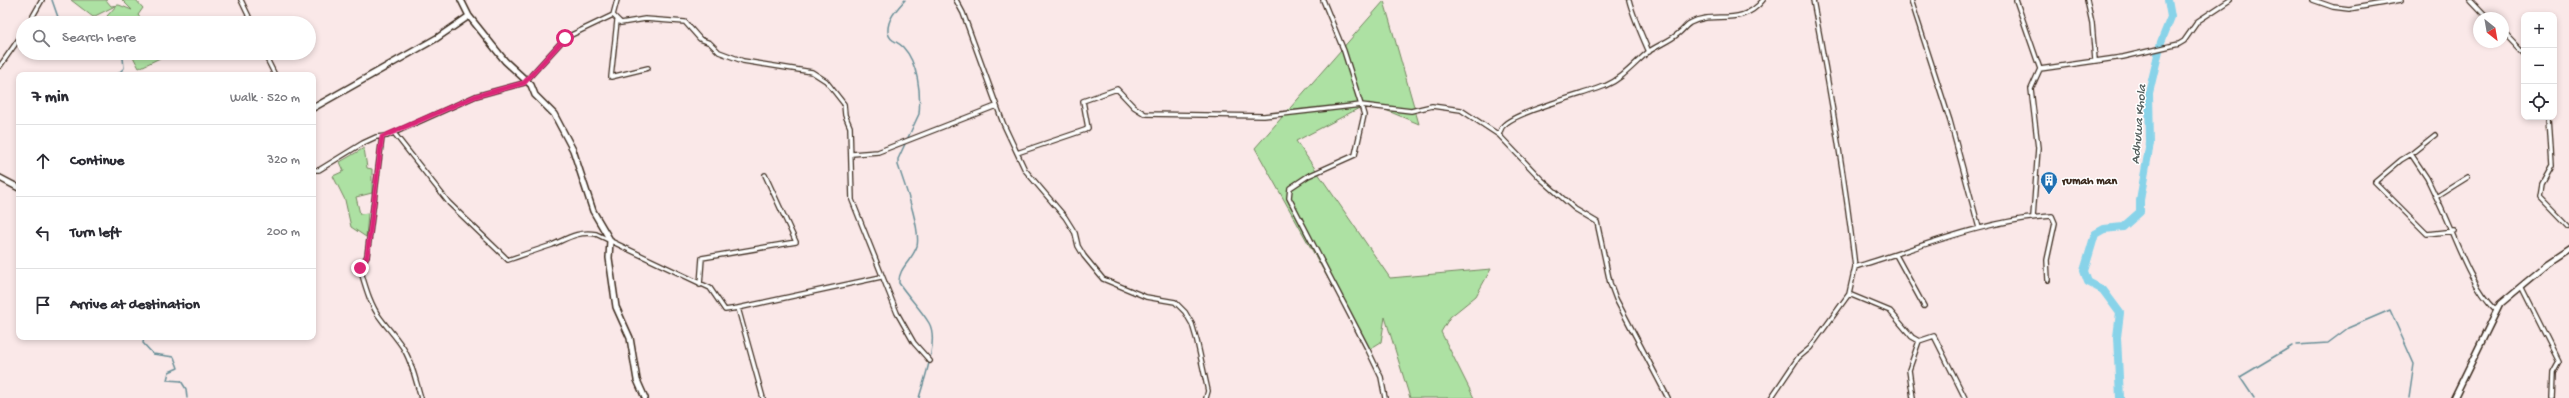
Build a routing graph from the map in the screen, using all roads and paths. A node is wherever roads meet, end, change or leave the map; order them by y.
1 (42, 0) edge
2 (241, 0) edge
3 (461, 0) edge
4 (617, 0) edge
5 (956, 0) edge
6 (1323, 0) edge
7 (1629, 0) edge
8 (1763, 0) edge
9 (1813, 0) edge
10 (1911, 0) edge
11 (2016, 0) edge
12 (2087, 0) edge
13 (2230, 0) edge
14 (2313, 0) edge
15 (2401, 0) edge
16 (2471, 0) edge
17 (2482, 12) edge
18 (613, 15) junction
19 (33, 16) edge
20 (249, 16) edge
21 (469, 16) junction
22 (617, 21) junction
23 (2509, 38) edge
24 (16, 42) edge
25 (2521, 51) edge
26 (1649, 52) junction
27 (268, 60) edge
28 (2096, 60) junction
29 (0, 66) edge
30 (648, 68) dead end
31 (2040, 69) junction
32 (274, 72) edge
33 (526, 80) junction
34 (1361, 105) junction
35 (316, 106) edge
36 (996, 106) junction
37 (2549, 120) edge
38 (394, 133) junction
39 (1499, 135) junction
40 (2435, 136) dead end
41 (382, 137) junction
42 (1017, 153) junction
43 (852, 154) junction
44 (2411, 154) junction
45 (316, 170) edge
46 (765, 176) dead end
47 (2468, 177) dead end
48 (0, 178) edge
49 (16, 186) edge
50 (2436, 197) junction
51 (2033, 217) junction
52 (2569, 226) edge
53 (1979, 228) junction
54 (2454, 231) junction
55 (610, 240) junction
56 (2569, 250) edge
57 (1896, 255) junction
58 (1855, 267) junction
59 (882, 278) junction
60 (2048, 280) dead end
61 (700, 285) junction
62 (2521, 286) junction
63 (1849, 294) junction
64 (1924, 306) dead end
65 (738, 308) junction
66 (2496, 310) junction
67 (1919, 341) junction
68 (930, 361) dead end
69 (421, 398) edge
70 (645, 398) edge
71 (763, 398) edge
72 (1206, 398) edge
73 (1385, 398) edge
74 (1668, 398) edge
75 (1771, 398) edge
76 (1912, 398) edge
77 (1965, 398) edge
78 (2455, 398) edge
79 (2552, 398) edge

1 - 19 street
2 - 20 street
3 - 21 street
4 - 18 street
5 - 36 street
6 - 34 street
7 - 26 street
8 - 26 street
9 - 58 street
10 - 53 street
11 - 31 street
12 - 28 street
13 - 28 street
14 - 15 street
16 - 17 street
18 - 22 street
18 - 33 street
21 - 33 street
21 - 35 street
22 - 30 street
22 - 43 street
23 - 25 street
24 - 29 street
26 - 39 street
27 - 32 street
28 - 31 street
31 - 51 street
33 - 38 street
33 - 55 street
34 - 39 street
34 - 42 street
34 - 73 street
36 - 42 street
36 - 43 street
37 - 52 street
38 - 41 street
38 - 55 street
39 - 74 street
40 - 44 street
41 - 45 street
41 - 69 street
42 - 72 street
43 - 59 street
44 - 50 street
44 - 54 street
46 - 61 street
47 - 50 street
48 - 49 street
50 - 54 street
51 - 53 street
51 - 60 street
53 - 57 street
54 - 66 street
55 - 61 street
55 - 70 street
56 - 62 street
57 - 58 street
57 - 64 street
58 - 63 street
59 - 65 street
59 - 68 street
61 - 65 street
62 - 66 street
62 - 79 street
63 - 67 street
63 - 75 street
65 - 71 street
66 - 78 street
67 - 76 street
67 - 77 street

